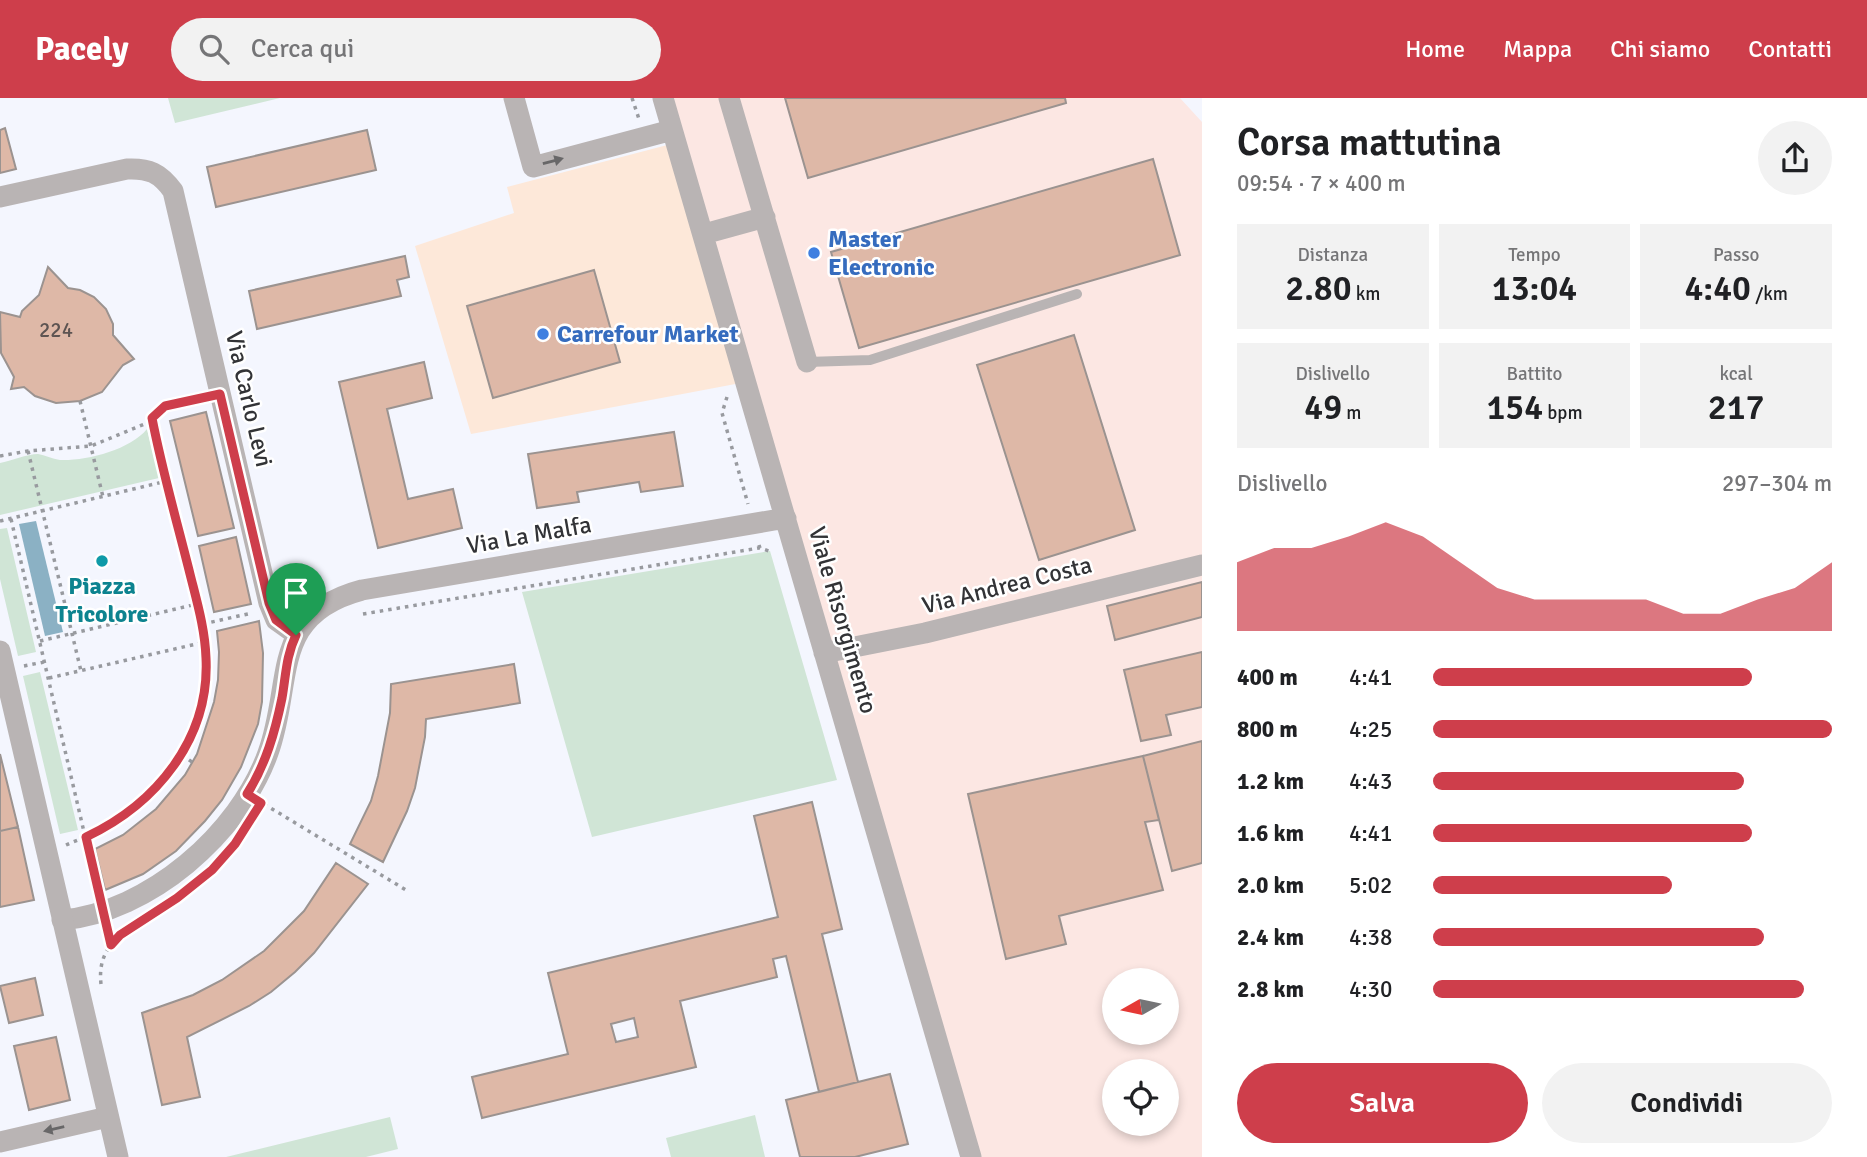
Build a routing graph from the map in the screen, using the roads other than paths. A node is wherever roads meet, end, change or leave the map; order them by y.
1 (514, 98) edge
2 (663, 98) edge
3 (729, 98) edge
4 (672, 130) junction
5 (0, 197) edge
6 (765, 217) junction
7 (704, 234) junction
8 (1077, 294) dead end
9 (807, 362) joint
10 (786, 517) junction
11 (1202, 565) edge
12 (296, 635) junction
13 (0, 651) edge
14 (824, 653) junction
15 (62, 920) junction
16 (108, 1116) junction
17 (0, 1142) edge
18 (118, 1157) edge
19 (971, 1157) edge

1 -> 4 street
2 - 4 street, Viale Risorgimento
3 - 6 street
4 - 7 street, Viale Risorgimento
5 - 12 street, Via Carlo Levi
6 - 7 street
6 - 9 street
7 - 10 street, Viale Risorgimento
8 - 9 lane
10 - 12 street, Via La Malfa
10 - 14 street, Viale Risorgimento
11 - 14 street, Via Andrea Costa
12 - 15 street
13 - 15 street
14 - 19 street, Viale Risorgimento
15 - 16 street
16 -> 17 street
16 - 18 street

